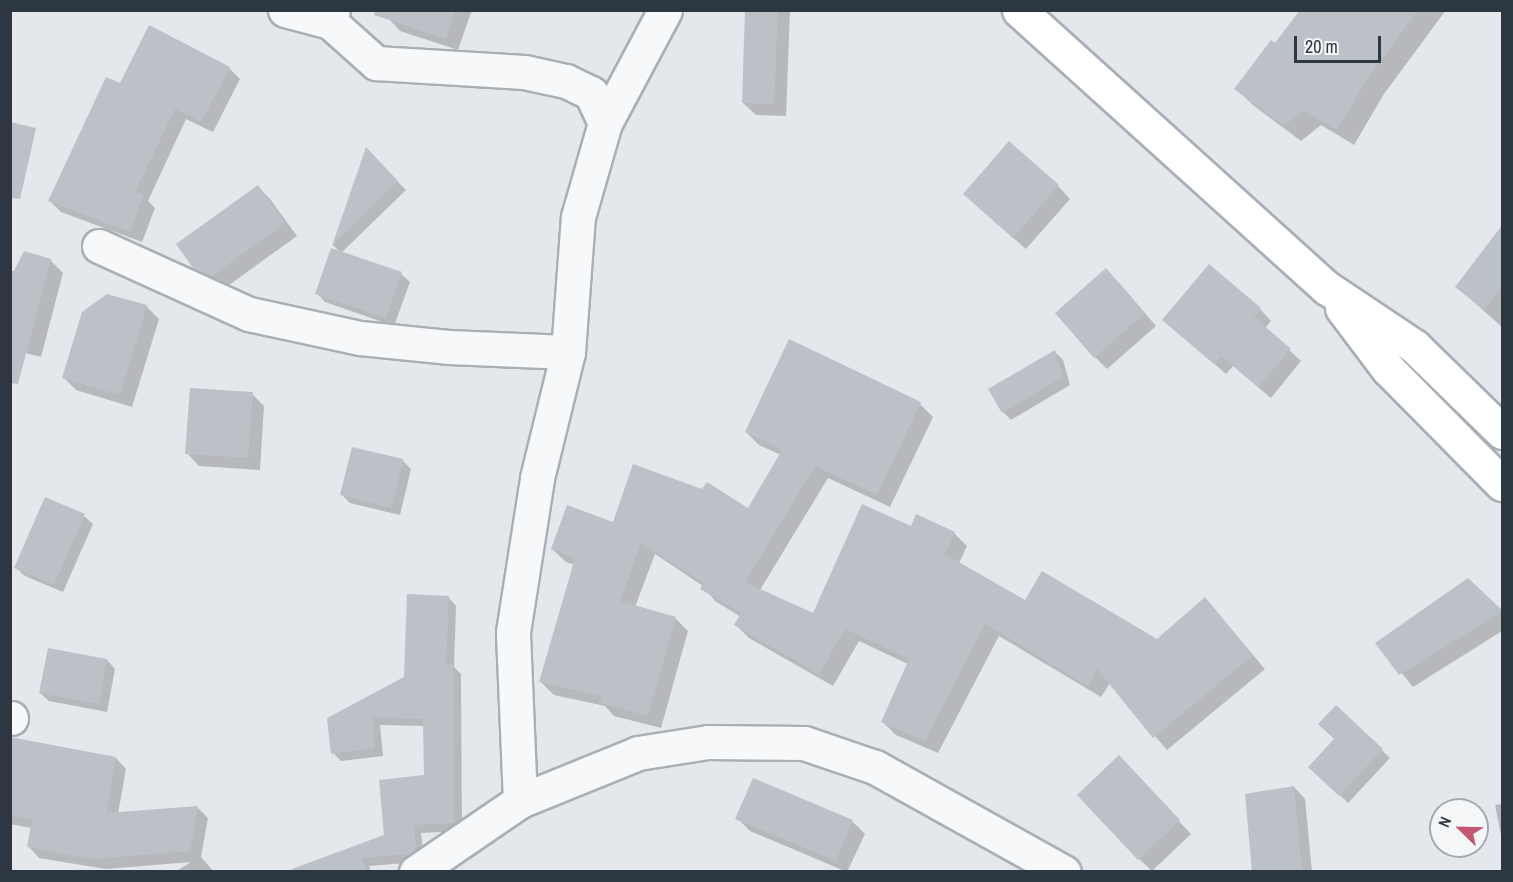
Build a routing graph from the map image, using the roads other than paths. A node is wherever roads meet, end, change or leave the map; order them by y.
1 (285, 10) edge
2 (665, 10) edge
3 (1018, 10) edge
4 (332, 16) edge
5 (605, 123) junction
6 (99, 246) dead end
7 (1327, 288) junction
8 (568, 352) junction
9 (1503, 432) edge
10 (1503, 484) edge
11 (520, 801) junction
12 (416, 872) edge
13 (1064, 872) edge

1 - 4 street
2 - 5 street
3 - 7 street
4 - 5 street
5 - 8 street
6 - 8 street
7 - 9 street
7 - 10 street
8 - 11 street
11 - 12 street
11 - 13 street

